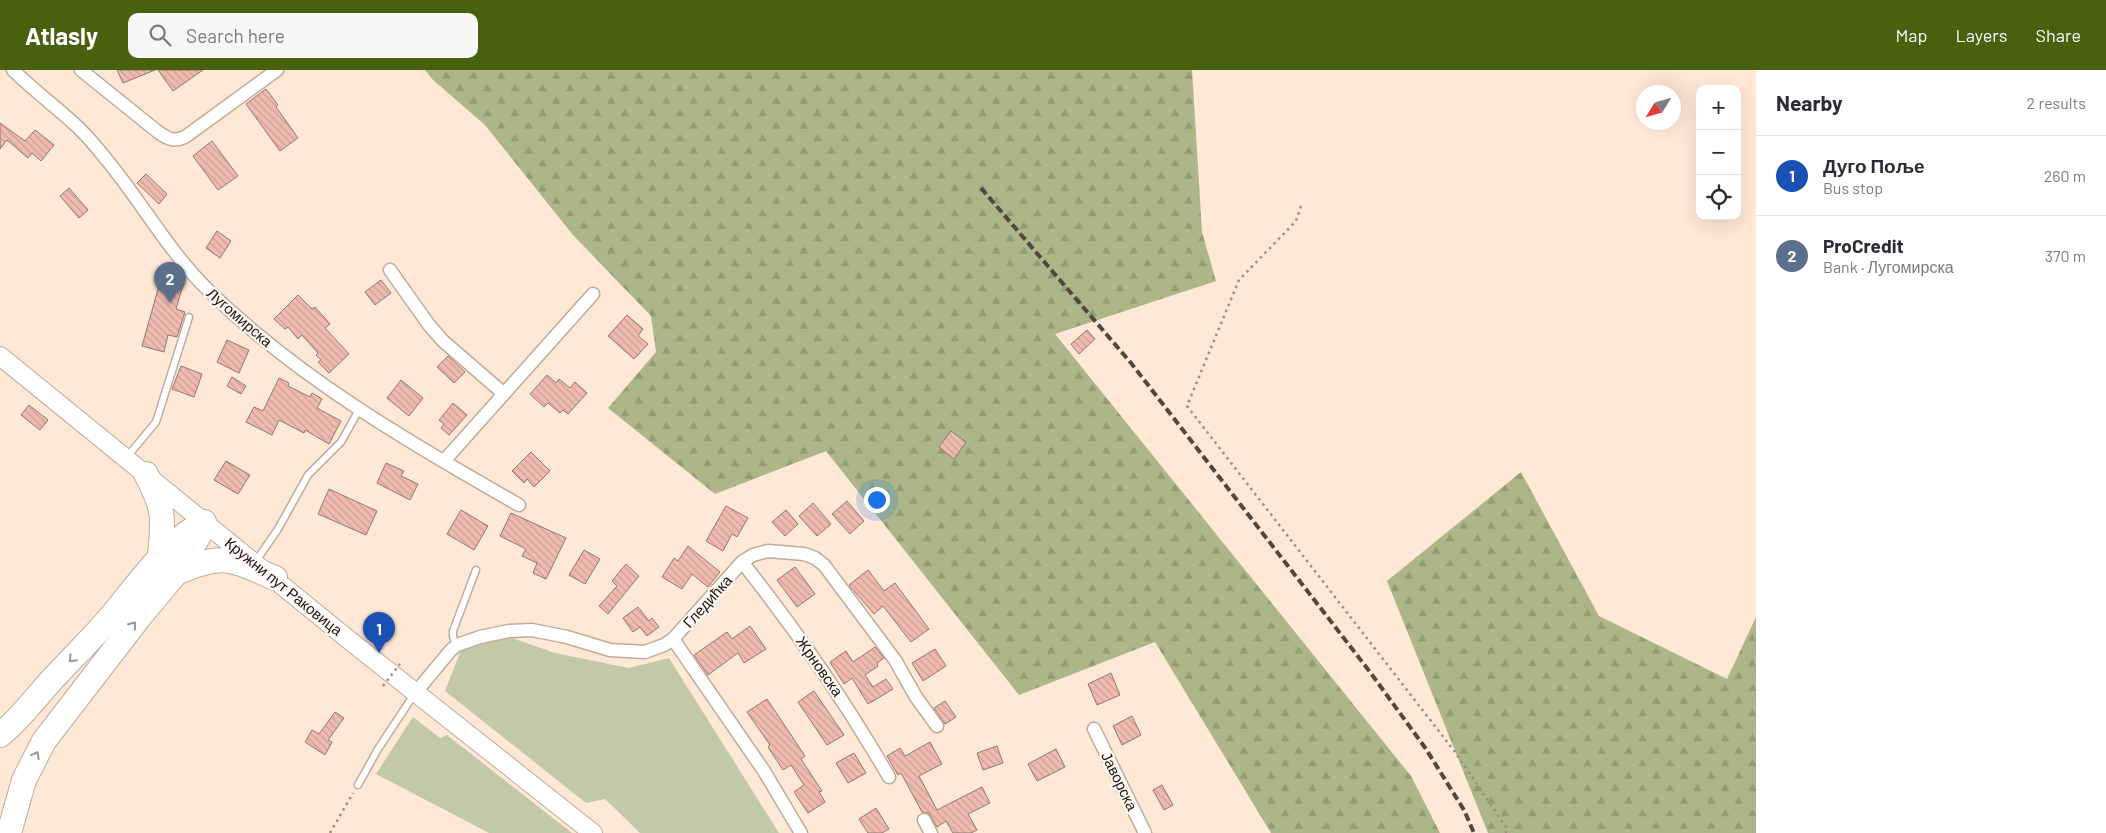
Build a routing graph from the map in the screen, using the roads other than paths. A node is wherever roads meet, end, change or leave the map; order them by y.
1 (13, 70) edge
2 (81, 70) edge
3 (277, 70) edge
4 (390, 270) dead end
5 (593, 294) dead end
6 (189, 317) dead end
7 (0, 356) edge
8 (503, 394) junction
9 (360, 408) junction
10 (126, 458) junction
11 (444, 461) junction
12 (146, 474) junction
13 (519, 505) dead end
14 (204, 522) junction
15 (160, 555) junction
16 (255, 562) junction
17 (742, 562) junction
18 (476, 570) dead end
19 (176, 572) junction
20 (275, 578) junction
21 (673, 639) junction
22 (457, 645) junction
23 (48, 684) junction
24 (416, 692) junction
25 (0, 716) edge
26 (937, 726) dead end
27 (1094, 729) dead end
28 (0, 735) edge
29 (889, 777) dead end
30 (358, 785) road end
31 (18, 801) junction
32 (924, 820) dead end
33 (9, 833) edge
34 (24, 833) edge
35 (592, 833) edge
36 (801, 833) edge
37 (931, 833) edge
38 (1145, 833) edge

1 - 9 street, Лугомирска
2 - 3 street
4 - 8 street
5 - 8 street
6 - 10 lane
7 - 10 main road, Кружни пут Раковица
8 - 11 street
9 - 11 street, Лугомирска
9 - 16 lane
10 - 12 main road, Кружни пут Раковица
11 - 13 street, Лугомирска
12 - 14 main road, Кружни пут Раковица
12 - 15 highway
14 - 15 highway
14 - 16 main road, Кружни пут Раковица
14 - 19 highway
15 -> 23 highway
16 - 20 main road, Кружни пут Раковица
17 - 21 street, Гледићка
17 - 26 street, Гледићка
17 - 29 street, Жрновска
18 - 22 lane
19 - 20 highway
31 -> 19 highway
20 - 24 main road, Кружни пут Раковица
21 - 22 street, Гледићка
21 - 36 street
22 - 24 street
23 - 25 highway
23 - 28 highway
24 - 30 lane
24 - 35 main road, Кружни пут Раковица
27 - 38 street, Јаворска
31 - 33 highway
31 - 34 highway
32 - 37 street

